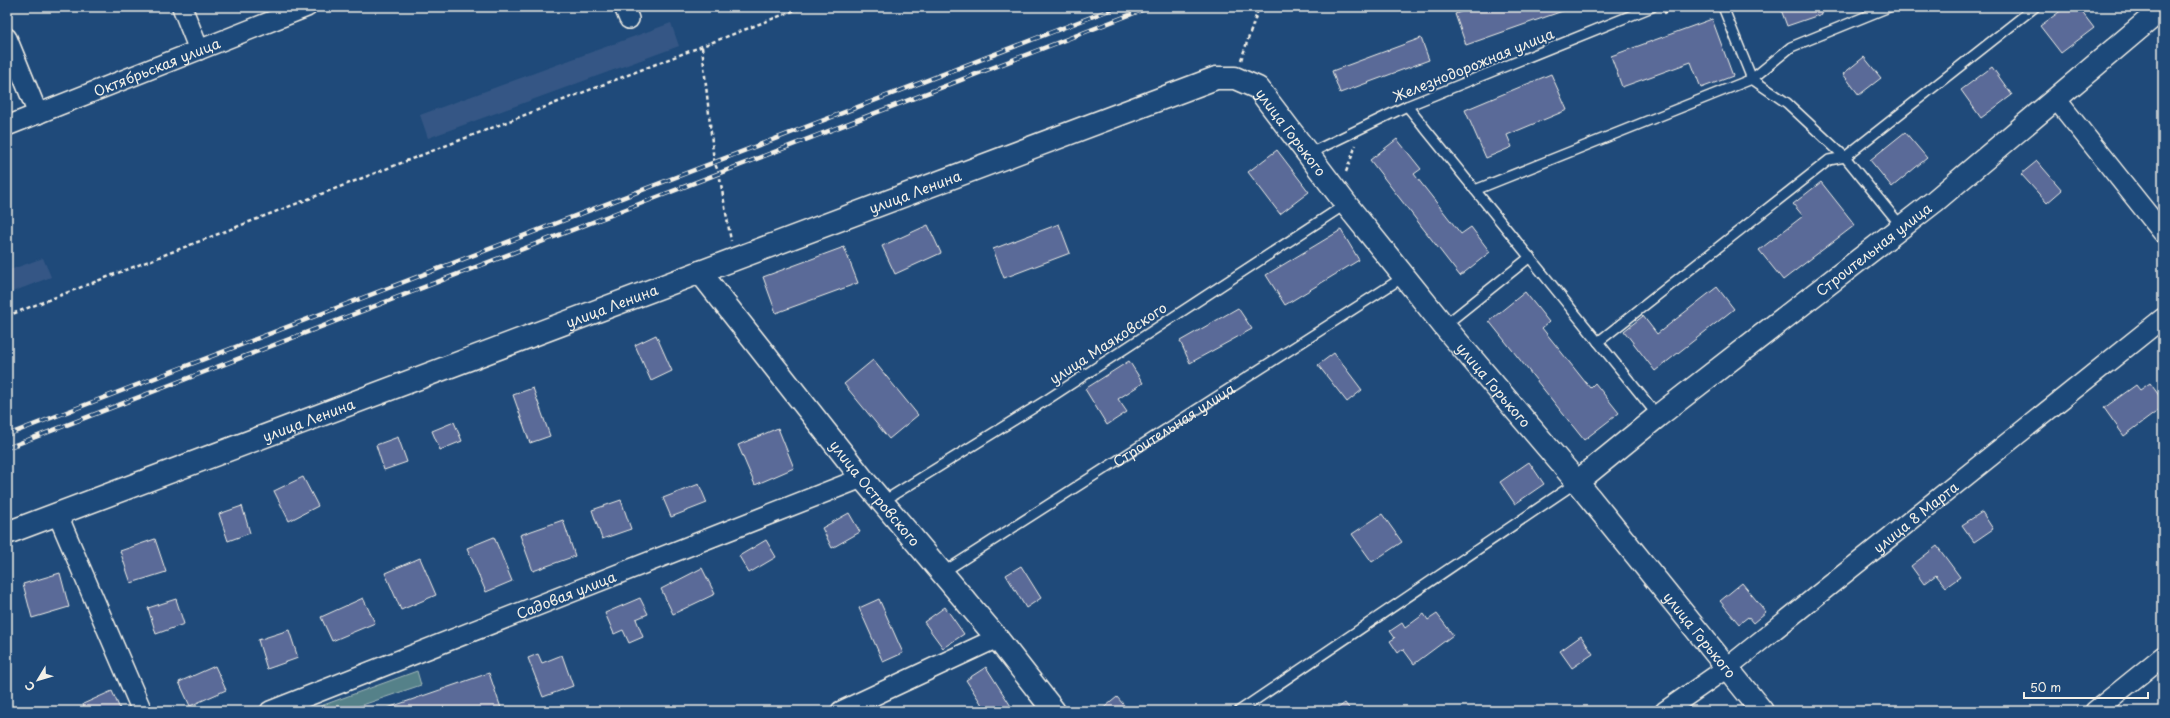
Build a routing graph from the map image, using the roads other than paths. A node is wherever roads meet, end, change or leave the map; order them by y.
1 (182, 7) edge
2 (307, 7) edge
3 (1652, 7) edge
4 (1723, 7) edge
5 (1889, 7) edge
6 (2035, 7) edge
7 (2163, 8) edge
8 (7, 38) edge
9 (200, 50) junction
10 (1225, 78) joint
11 (1752, 79) junction
12 (2056, 99) junction
13 (1407, 106) junction
14 (38, 114) junction
15 (7, 126) edge
16 (1307, 155) junction
17 (1845, 157) junction
18 (1475, 190) junction
19 (1346, 204) junction
20 (1902, 227) junction
21 (2163, 233) edge
22 (1530, 257) junction
23 (700, 272) junction
24 (1405, 276) junction
25 (2163, 318) edge
26 (1444, 326) junction
27 (1598, 342) junction
28 (1658, 416) junction
29 (862, 478) junction
30 (1577, 482) junction
31 (882, 502) junction
32 (57, 513) junction
33 (7, 533) edge
34 (942, 573) junction
35 (997, 638) junction
36 (2163, 656) edge
37 (1728, 667) junction
38 (142, 711) edge
39 (272, 711) edge
40 (841, 711) edge
41 (1054, 711) edge
42 (1239, 711) edge
43 (1665, 711) edge
44 (1762, 711) edge
45 (2095, 711) edge

1 - 9 street
2 - 9 street, Октябрьская улица
3 - 13 lane, Железнодорожная улица
4 - 11 lane
5 - 11 lane
6 - 17 lane
7 - 12 street, Строительная улица
8 - 14 street
9 - 14 street, Октябрьская улица
10 - 16 street, улица Горького
10 - 23 street, улица Ленина
11 - 17 lane
11 - 18 lane
12 - 20 street, Строительная улица
12 - 21 street
13 - 16 lane, Железнодорожная улица
13 - 18 lane
14 - 15 street, Октябрьская улица
16 - 19 street, улица Горького
17 - 20 lane
17 - 27 lane
18 - 22 lane
19 - 24 street, улица Горького
19 - 31 lane, улица Маяковского
20 - 28 street, Строительная улица
22 - 26 lane
22 - 27 lane
23 - 29 street, улица Островского
23 - 32 street, улица Ленина
24 - 26 street, улица Горького
24 - 34 lane, Строительная улица
25 - 37 street, улица 8 Марта
26 - 30 street, улица Горького
27 - 28 lane
28 - 30 street, Строительная улица
29 - 31 street, улица Островского
29 - 39 street, Садовая улица
30 - 37 street, улица Горького
30 - 42 lane
31 - 34 street, улица Островского
32 - 33 street, улица Ленина
32 - 38 street
34 - 35 street, улица Островского
35 - 40 street
35 - 41 street, улица Островского
36 - 45 street
37 - 43 street, улица 8 Марта
37 - 44 street, улица Горького

